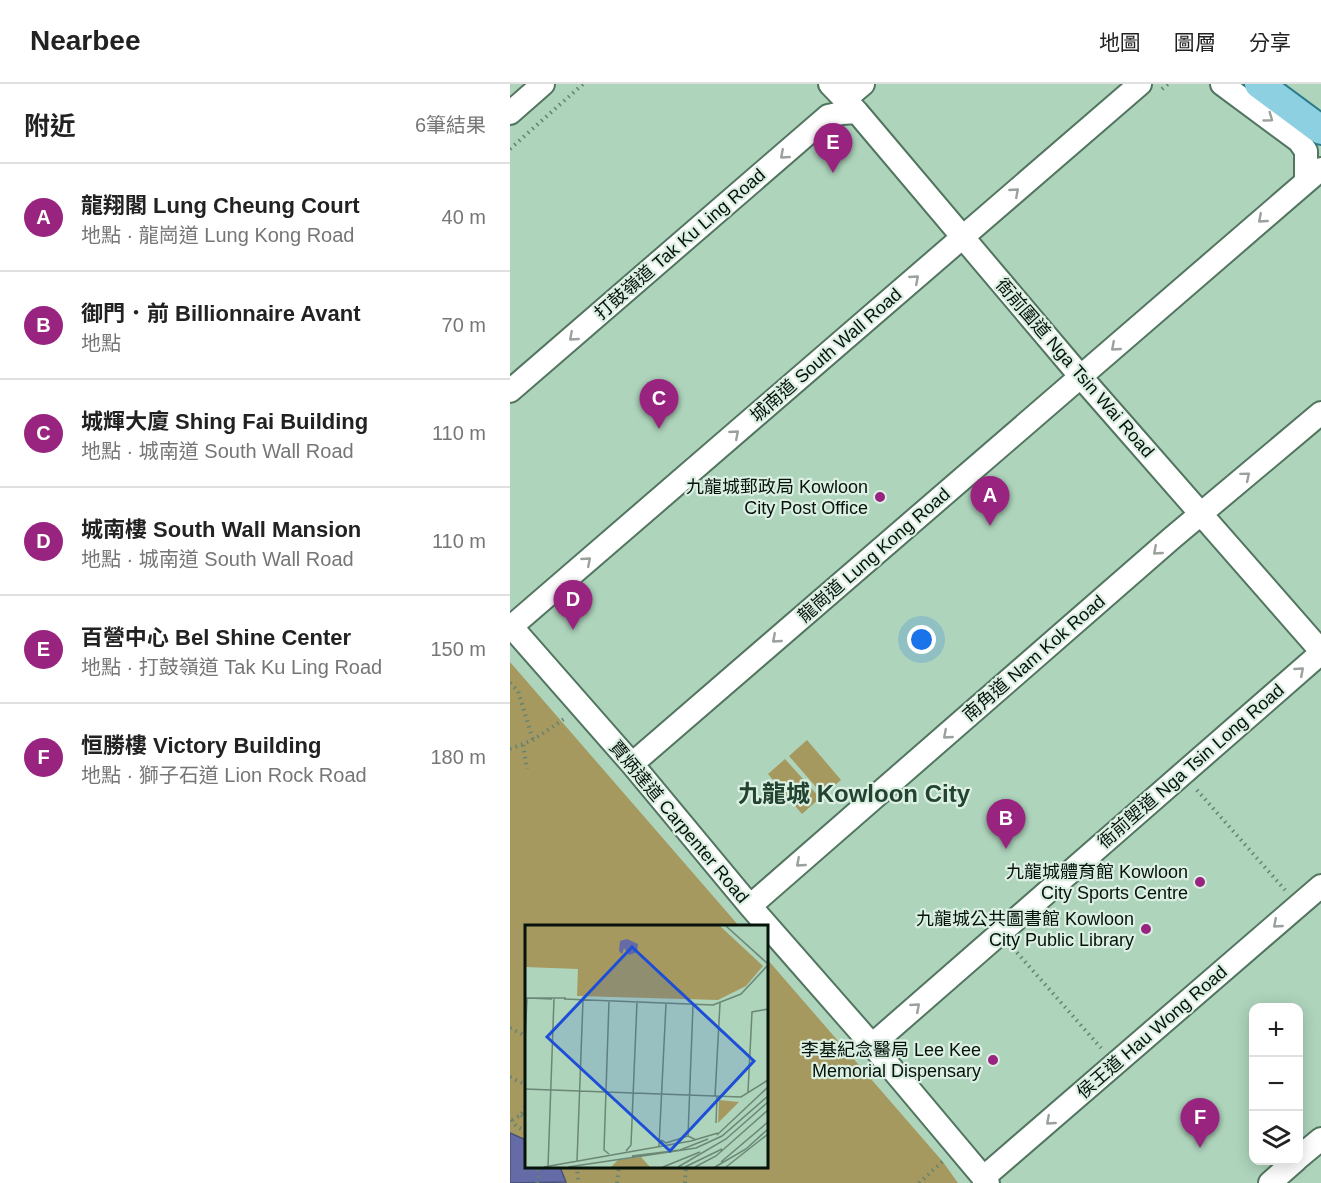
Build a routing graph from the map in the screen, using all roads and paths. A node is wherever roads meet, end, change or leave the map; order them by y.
1 (543, 84) edge
2 (583, 84) edge
3 (863, 84) edge
4 (1140, 84) edge
5 (1222, 84) edge
6 (1259, 84) edge
7 (842, 96) edge
8 (510, 113) edge
9 (1321, 130) edge
10 (510, 149) edge
11 (1313, 175) edge
12 (964, 236) junction
13 (1081, 377) junction
14 (510, 392) edge
15 (1321, 414) edge
16 (1201, 513) junction
17 (511, 626) edge
18 (1321, 652) edge
19 (510, 683) edge
20 (567, 716) dead end
21 (533, 740) junction
22 (523, 745) junction
23 (510, 749) edge
24 (632, 764) junction
25 (526, 769) dead end
26 (1195, 788) dead end
27 (1321, 886) edge
28 (1289, 895) dead end
29 (750, 906) junction
30 (767, 925) edge
31 (768, 927) edge
32 (1013, 947) dead end
33 (510, 1028) edge
34 (525, 1036) edge
35 (872, 1045) junction
36 (1103, 1050) dead end
37 (510, 1077) edge
38 (525, 1084) edge
39 (525, 1107) edge
40 (521, 1115) junction
41 (525, 1117) edge
42 (511, 1120) edge
43 (525, 1131) edge
44 (1321, 1139) edge
45 (1303, 1154) edge
46 (945, 1157) dead end
47 (1290, 1165) edge
48 (537, 1168) edge
49 (577, 1168) edge
50 (619, 1168) edge
51 (686, 1168) edge
52 (986, 1180) edge
53 (537, 1183) edge
54 (578, 1183) edge
55 (617, 1183) edge
56 (685, 1183) edge
57 (919, 1183) edge
58 (1270, 1183) edge

1 - 8 street
2 - 10 path
3 - 7 street
12 -> 4 street, 城南道 South Wall Road
5 -> 11 street
6 - 9 main road
7 - 12 street, 衙前圍道 Nga Tsin Wai Road
7 -> 14 street, 打鼓嶺道 Tak Ku Ling Road
11 -> 13 street, 龍崗道 Lung Kong Road
12 - 13 street, 衙前圍道 Nga Tsin Wai Road
17 -> 12 street, 城南道 South Wall Road
13 - 16 street, 衙前圍道 Nga Tsin Wai Road
13 -> 24 street, 龍崗道 Lung Kong Road
16 -> 15 street, 南角道 Nam Kok Road
16 - 18 street, 衙前圍道 Nga Tsin Wai Road
16 -> 29 street, 南角道 Nam Kok Road
17 - 24 street, 賈炳達道 Carpenter Road
35 -> 18 street, 衙前塱道 Nga Tsin Long Road
19 - 21 path
20 - 21 path
21 - 22 path
22 - 23 path
22 - 25 path
24 - 29 street, 賈炳達道 Carpenter Road
26 - 28 path
27 -> 52 street, 侯王道 Hau Wong Road
29 - 30 street, 賈炳達道 Carpenter Road
31 - 35 street, 賈炳達道 Carpenter Road
32 - 36 path
33 - 34 path
35 - 52 street, 賈炳達道 Carpenter Road
37 - 38 path
39 - 40 path
40 - 41 path
40 - 42 path
42 - 43 path
44 - 45 street
46 - 57 path
47 - 58 street
48 - 53 path
49 - 54 path
50 - 55 path
51 - 56 path

